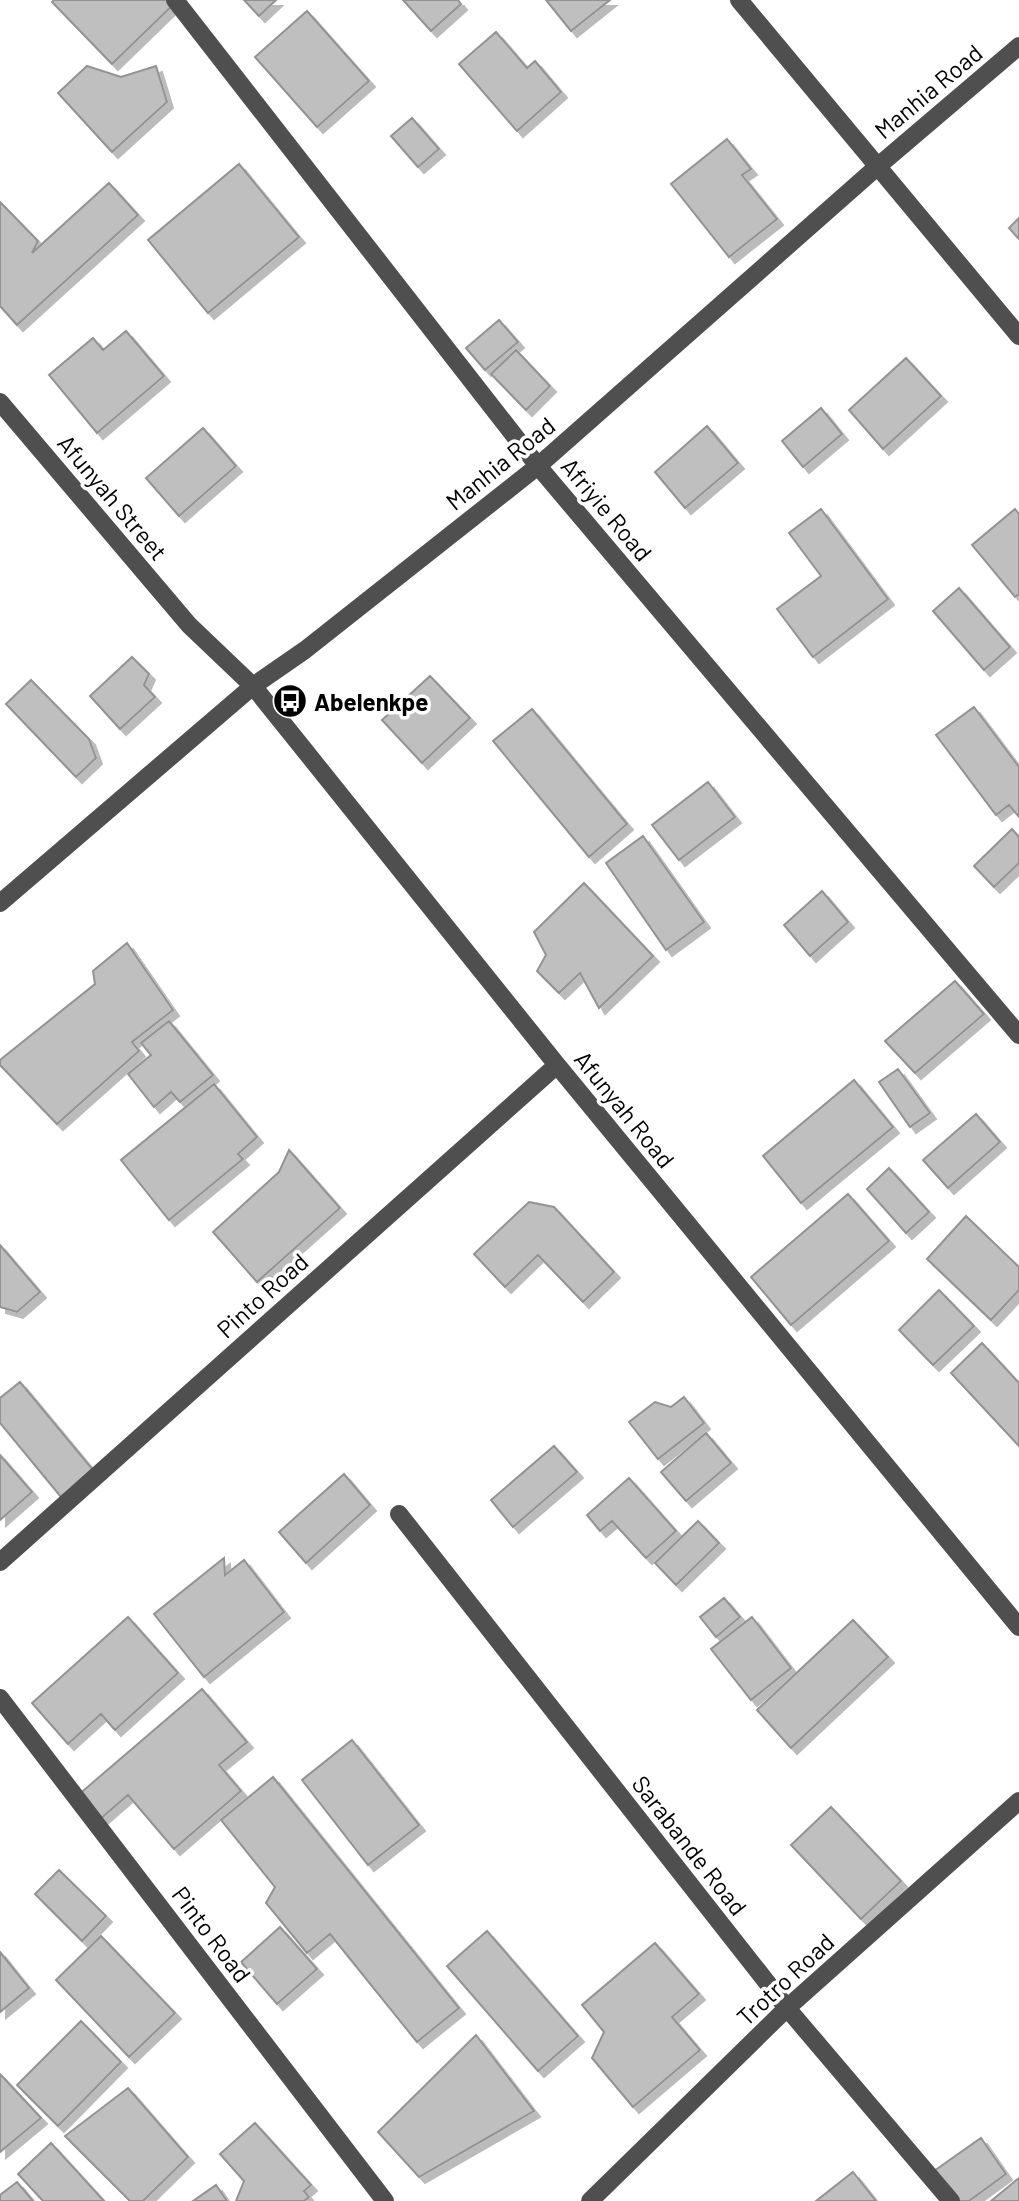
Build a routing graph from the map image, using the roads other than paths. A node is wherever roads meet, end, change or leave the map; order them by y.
1 (175, 0) edge
2 (739, 0) edge
3 (1019, 46) edge
4 (877, 167) junction
5 (1019, 336) edge
6 (0, 402) edge
7 (538, 466) junction
8 (189, 625) joint
9 (253, 686) junction
10 (0, 903) edge
11 (1019, 1035) edge
12 (557, 1065) junction
13 (399, 1514) dead end
14 (0, 1562) edge
15 (1019, 1627) edge
16 (0, 1698) edge
17 (1019, 1801) edge
18 (787, 2008) junction
19 (385, 2201) edge
20 (590, 2201) edge
21 (951, 2201) edge

1 - 7 street, Afriyie Road
2 - 4 street
3 - 4 street, Manhia Road
4 - 5 street
4 - 7 street, Manhia Road
6 - 8 street, Afunyah Street
7 - 9 street, Manhia Road
7 - 11 street, Afriyie Road
8 - 9 street, Afunyah Road
9 - 10 street, Manhia Road
9 - 12 street, Afunyah Road
12 - 14 street, Pinto Road
12 - 15 street, Afunyah Road
13 - 18 street, Sarabande Road
16 - 19 street, Pinto Road
17 - 18 street, Trotro Road
18 - 20 street, Trotro Road
18 - 21 street, Sarabande Road

